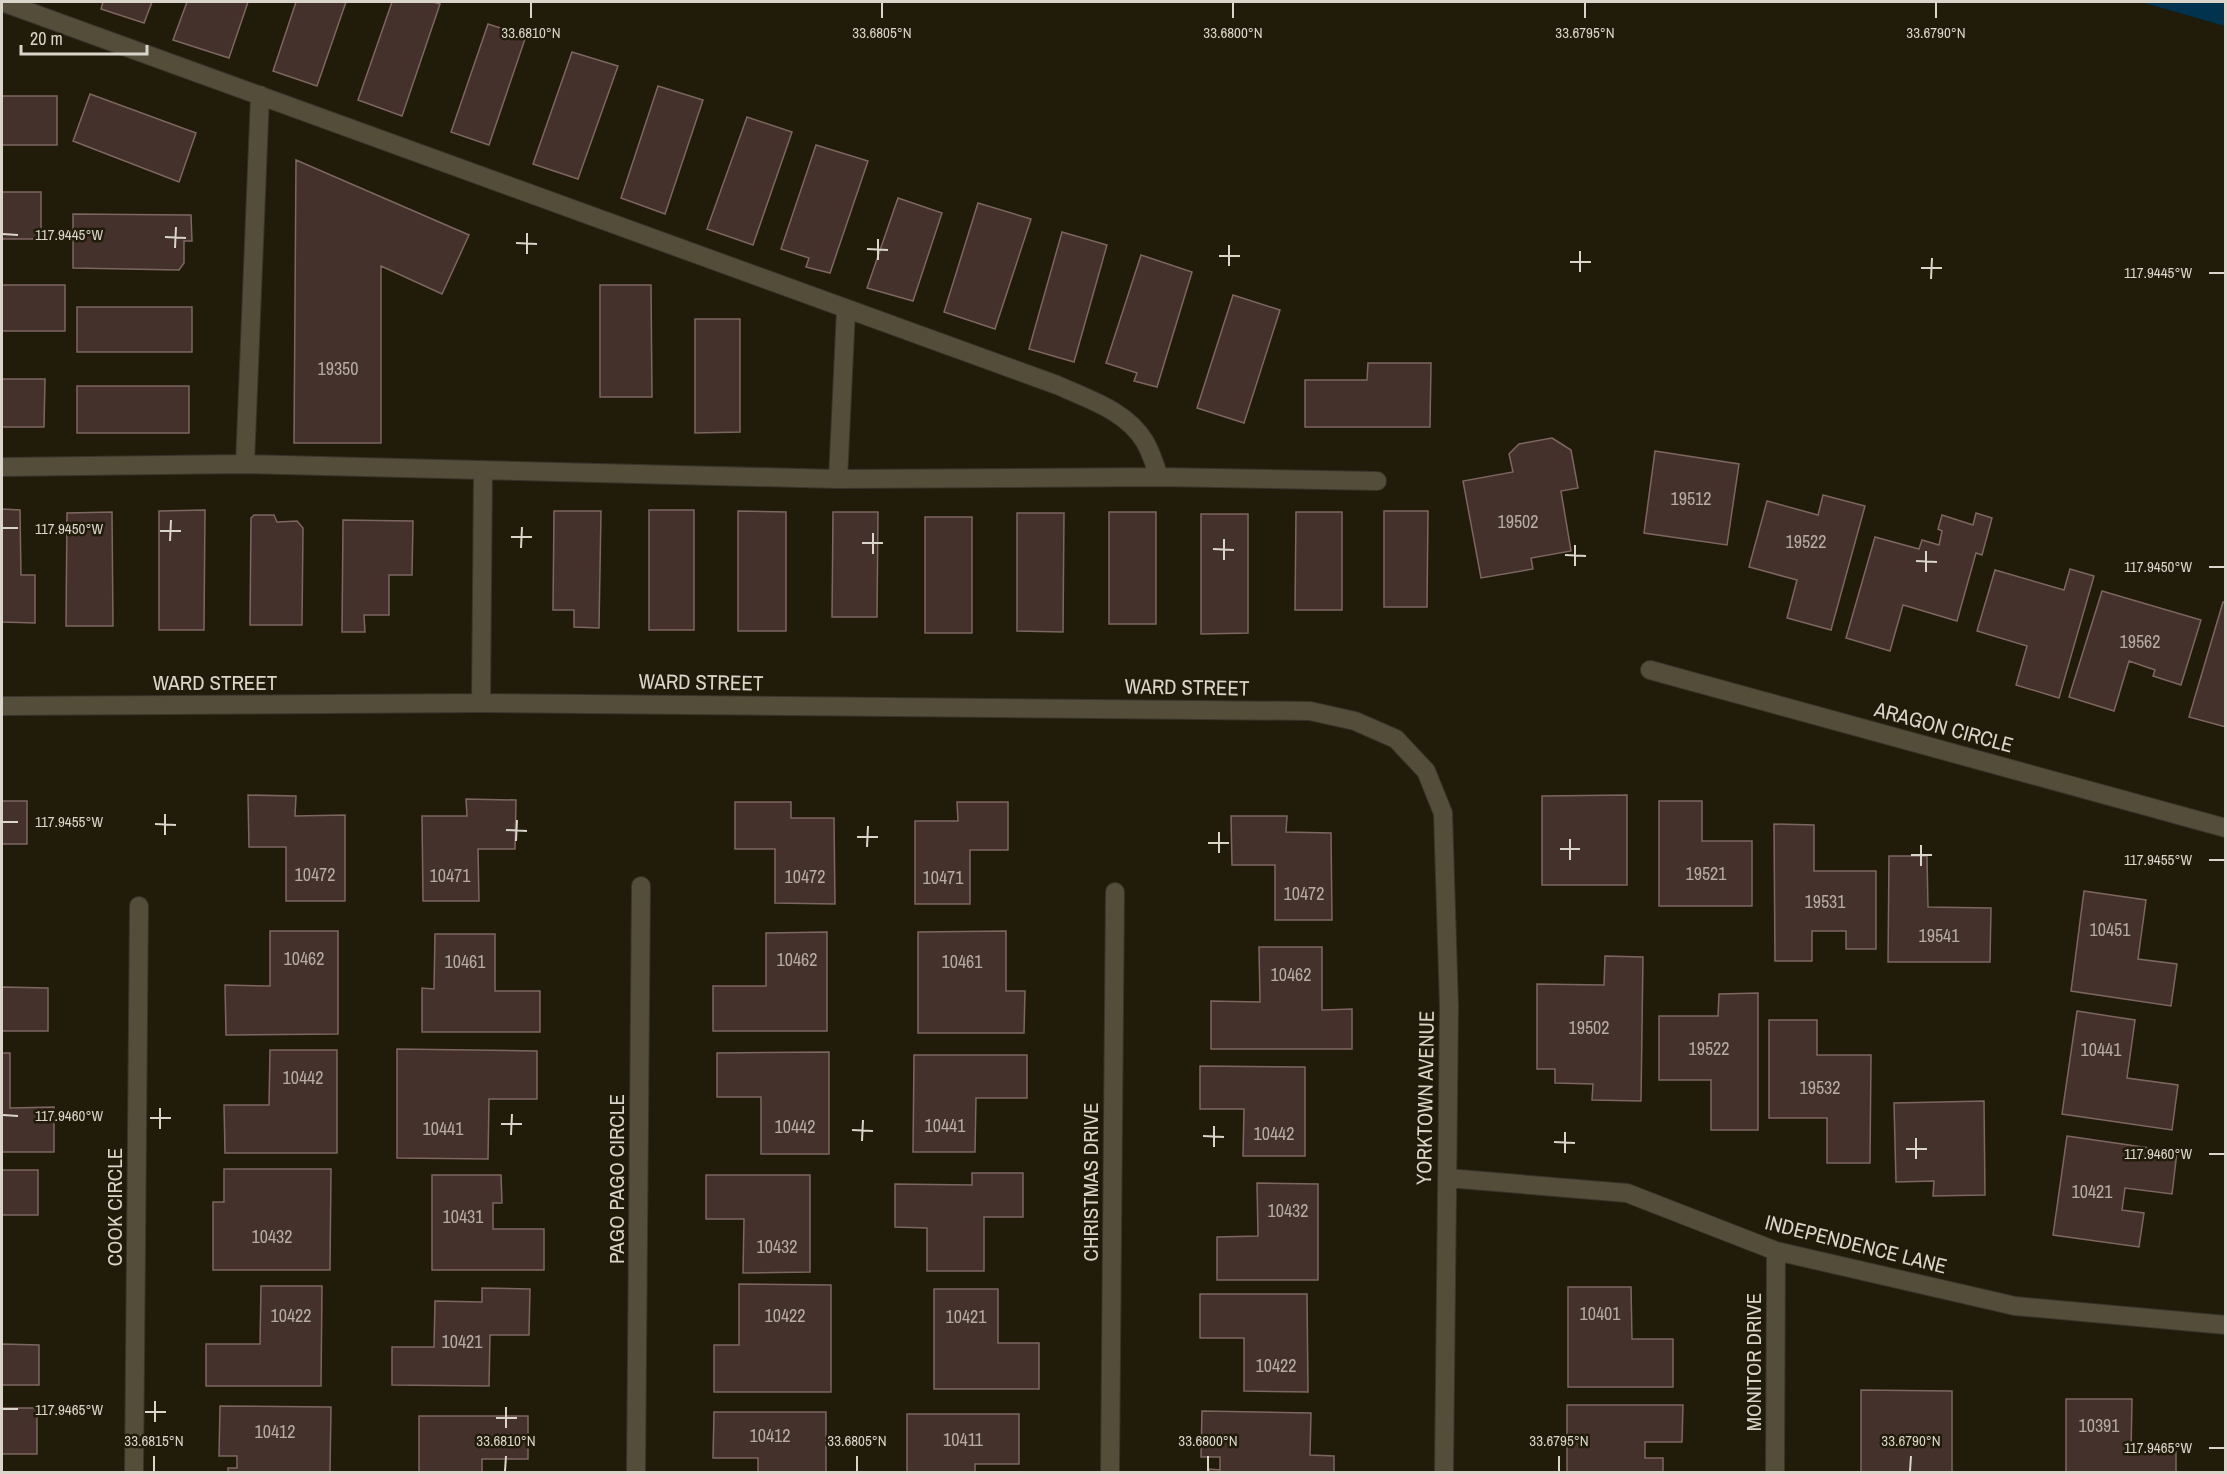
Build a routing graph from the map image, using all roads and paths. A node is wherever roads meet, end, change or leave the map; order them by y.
1 (2, 2) edge
2 (260, 95) junction
3 (846, 310) junction
4 (245, 464) junction
5 (2, 467) edge
6 (483, 471) junction
7 (1159, 477) junction
8 (838, 479) junction
9 (1377, 481) dead end
10 (1650, 670) dead end
11 (482, 703) junction
12 (2, 706) edge
13 (1396, 739) joint
14 (2226, 828) edge
15 (641, 886) dead end
16 (1115, 892) dead end
17 (139, 906) dead end
18 (1447, 1178) junction
19 (1776, 1251) junction
20 (2226, 1325) edge
21 (134, 1473) edge
22 (636, 1473) edge
23 (1110, 1473) edge
24 (1444, 1473) edge
25 (1775, 1473) edge

1 - 2 street
2 - 3 street
2 - 4 street
3 - 7 street
3 - 8 street
4 - 5 street
4 - 6 street
6 - 8 street
6 - 11 street
7 - 8 street
7 - 9 street
10 - 14 street, ARAGON CIRCLE
11 - 12 street, WARD STREET
11 - 13 street, WARD STREET
13 - 18 street, YORKTOWN AVENUE
15 - 22 street, PAGO PAGO CIRCLE
16 - 23 street, CHRISTMAS DRIVE
17 - 21 street, COOK CIRCLE
18 - 19 street, INDEPENDENCE LANE
18 - 24 street, YORKTOWN AVENUE
19 - 20 street, INDEPENDENCE LANE
19 - 25 street, MONITOR DRIVE

